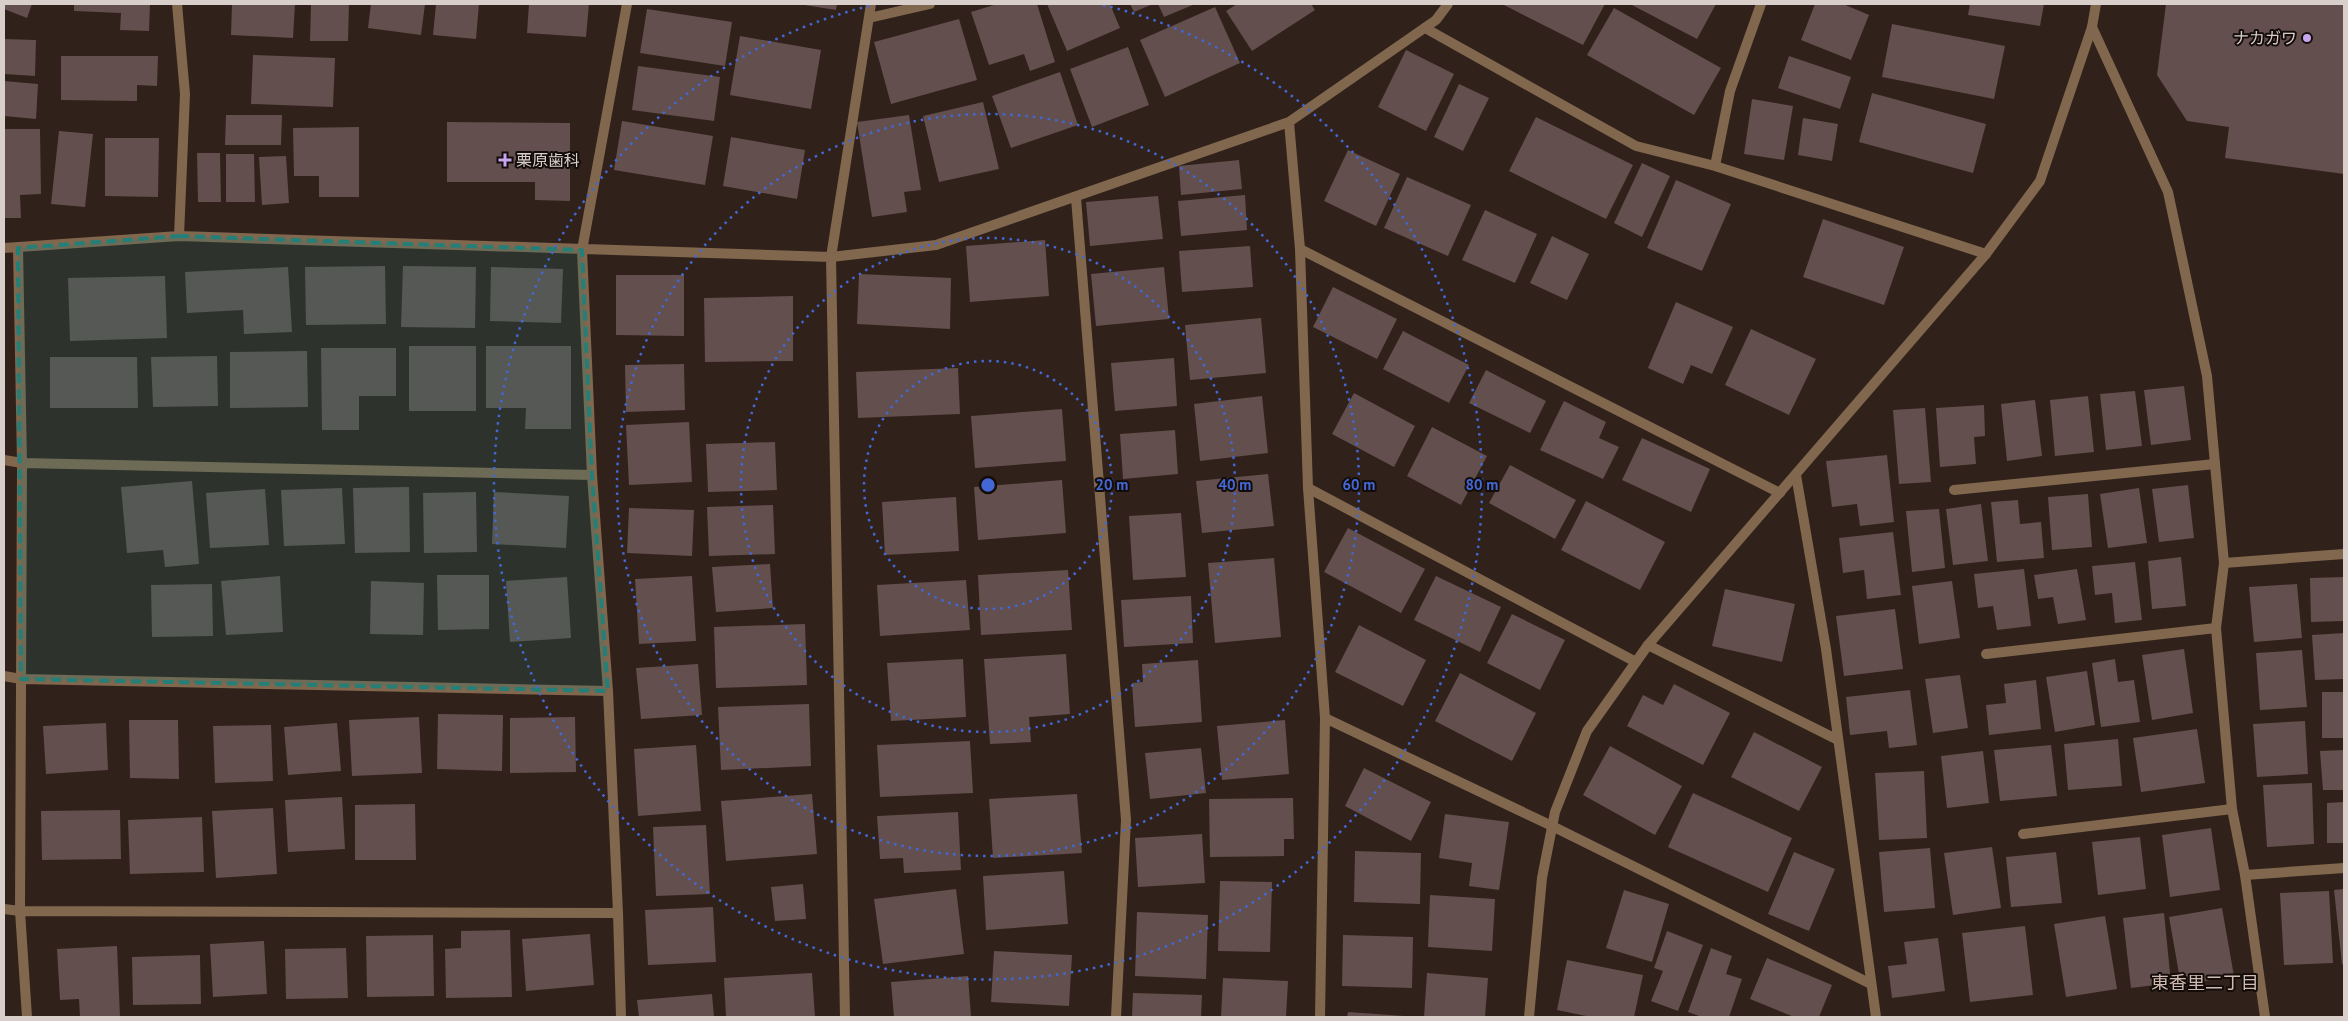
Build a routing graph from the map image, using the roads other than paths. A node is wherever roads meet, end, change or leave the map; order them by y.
1 (177, 4) edge
2 (627, 4) edge
3 (871, 4) edge
4 (930, 4) edge
5 (1448, 4) edge
6 (1761, 4) edge
7 (2096, 4) edge
8 (869, 18) junction
9 (2092, 27) junction
10 (1425, 28) junction
11 (1289, 122) junction
12 (1715, 166) junction
13 (1076, 198) junction
14 (179, 236) junction
15 (4, 248) edge
16 (18, 248) junction
17 (1300, 249) junction
18 (582, 250) junction
19 (1986, 254) junction
20 (831, 257) junction
21 (4, 460) edge
22 (22, 463) junction
23 (2215, 464) junction
24 (1796, 475) junction
25 (592, 476) junction
26 (1308, 488) junction
27 (1954, 490) dead end
28 (1780, 493) junction
29 (2344, 554) edge
30 (2224, 563) junction
31 (2216, 628) junction
32 (1648, 645) junction
33 (1986, 654) dead end
34 (1636, 662) junction
35 (4, 676) edge
36 (21, 679) junction
37 (608, 691) junction
38 (1324, 718) junction
39 (1838, 740) junction
40 (2232, 809) junction
41 (1552, 826) junction
42 (2023, 834) dead end
43 (2344, 868) edge
44 (2245, 875) junction
45 (4, 909) edge
46 (20, 911) junction
47 (618, 913) junction
48 (1871, 984) junction
49 (27, 1017) edge
50 (621, 1017) edge
51 (845, 1017) edge
52 (1116, 1017) edge
53 (1320, 1017) edge
54 (1529, 1017) edge
55 (1876, 1017) edge
56 (2265, 1017) edge

1 - 14 street
2 - 18 street
3 - 8 street
4 - 8 street
5 - 10 street
6 - 12 street
7 - 9 street
8 - 20 street
9 - 19 street
9 - 23 street
10 - 11 street
10 - 12 street
11 - 13 street
11 - 17 street
12 - 19 street
13 - 20 street
13 - 52 street
14 - 16 street
14 - 18 street
15 - 16 street
16 - 22 street
17 - 26 street
17 - 28 street
18 - 20 street
18 - 25 street
19 - 24 street
20 - 51 street
21 - 22 street
22 - 25 street
22 - 36 street
23 - 27 street
23 - 30 street
24 - 28 street
24 - 39 street
25 - 37 street
26 - 34 street
26 - 38 street
28 - 32 street
29 - 30 street
30 - 31 street
31 - 33 street
31 - 40 street
32 - 34 street
32 - 39 street
34 - 41 street
35 - 36 street
36 - 37 street
36 - 46 street
37 - 47 street
38 - 41 street
38 - 53 street
39 - 48 street
40 - 42 street
40 - 44 street
41 - 48 street
41 - 54 street
43 - 44 street
44 - 56 street
45 - 46 street
46 - 47 street
46 - 49 street
47 - 50 street
48 - 55 street

